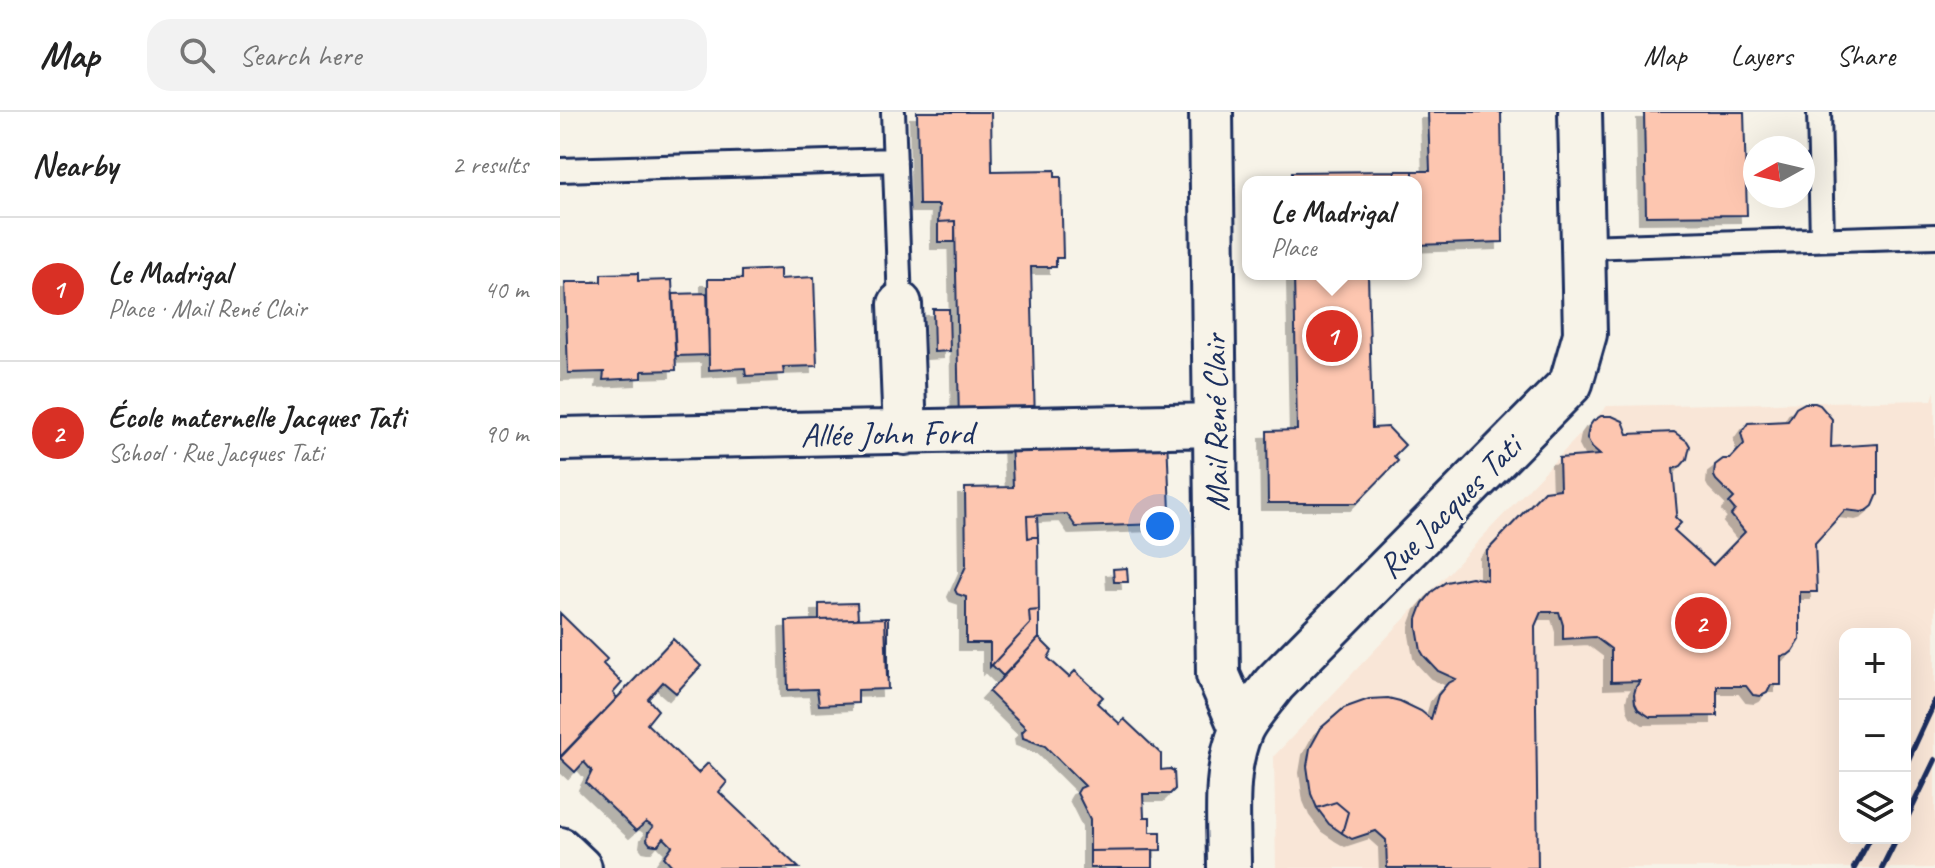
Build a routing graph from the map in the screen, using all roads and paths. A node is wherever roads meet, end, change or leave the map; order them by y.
1 (893, 112) edge
2 (1211, 112) edge
3 (1580, 112) edge
4 (1819, 112) edge
5 (895, 160) junction
6 (560, 170) edge
7 (1935, 236) edge
8 (1822, 239) junction
9 (1583, 247) junction
10 (900, 304) joint
11 (1215, 425) junction
12 (905, 433) junction
13 (560, 439) edge
14 (1241, 728) junction
15 (560, 849) edge
16 (580, 868) edge
17 (1229, 868) edge

1 - 5 lane
2 - 11 street, Mail René Clair
3 - 9 street, Rue Jacques Tati
4 - 8 lane
5 - 6 lane
5 - 10 lane
7 - 8 lane
8 - 9 lane
9 - 14 street, Rue Jacques Tati
10 - 12 street
11 - 12 street, Allée John Ford
11 - 14 street, Mail René Clair
12 - 13 street, Allée John Ford
14 - 17 street, Rue Jacques Tati
15 - 16 street

